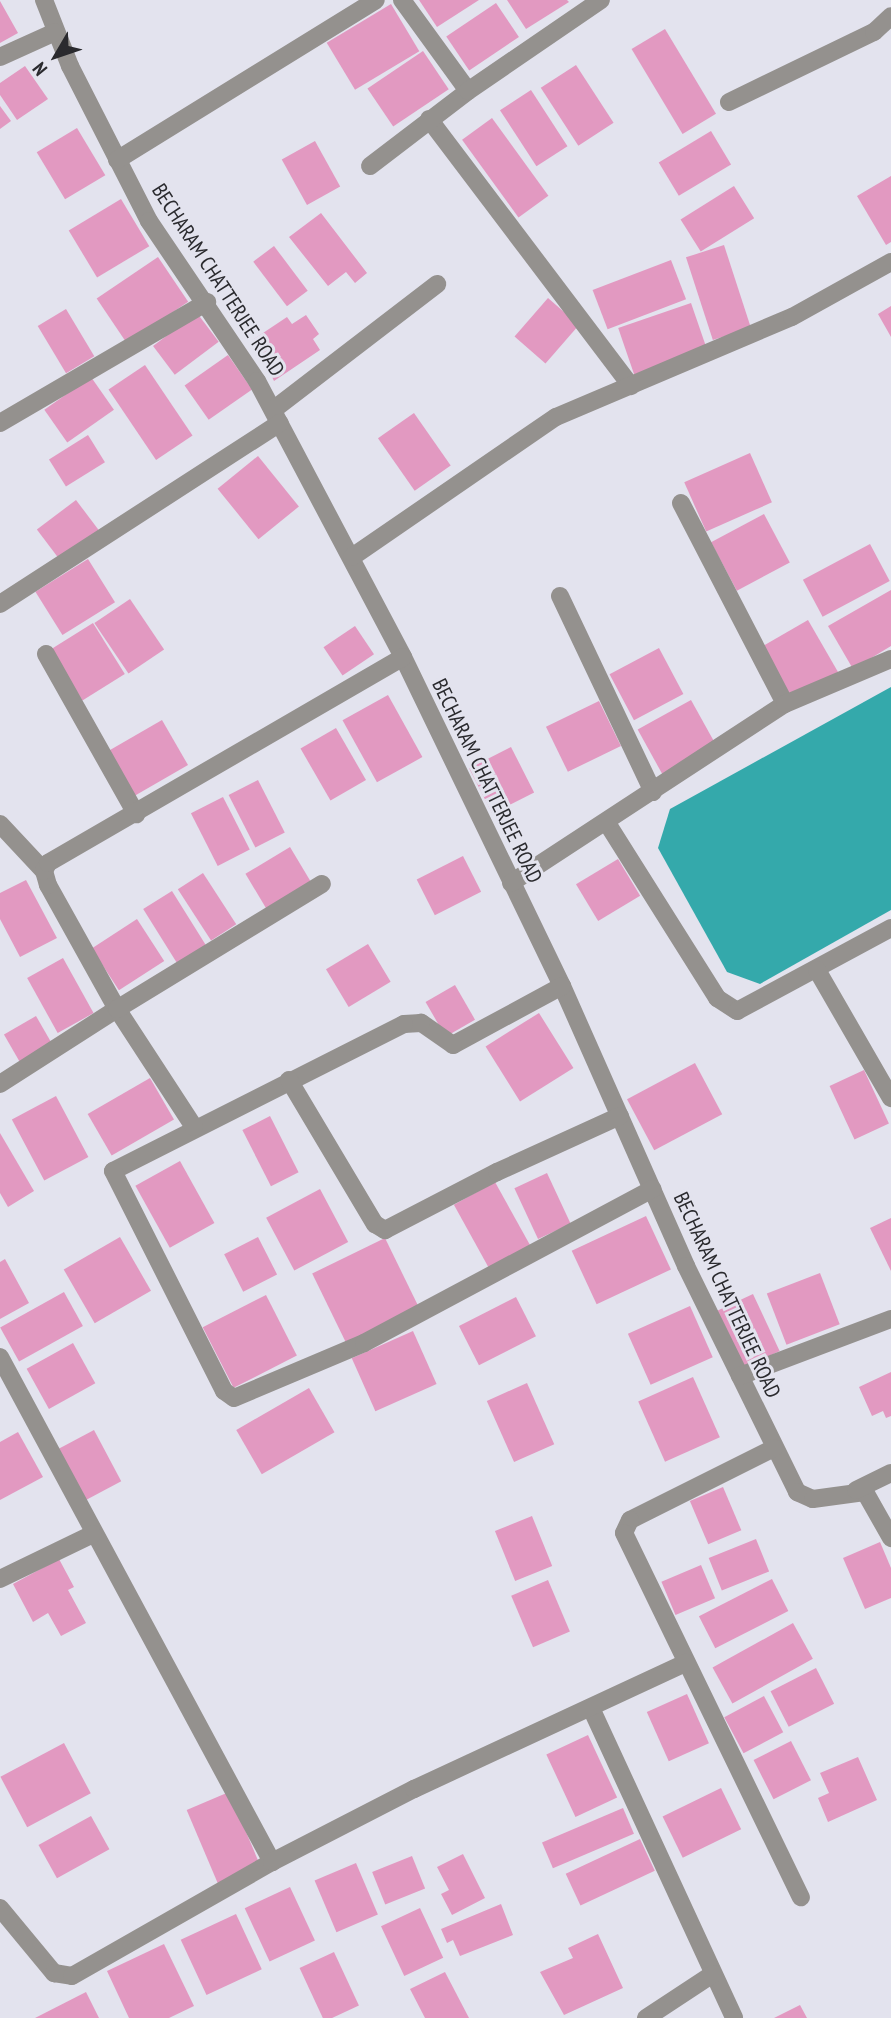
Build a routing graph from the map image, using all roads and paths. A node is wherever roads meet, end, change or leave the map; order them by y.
1 (44, 0) edge
2 (376, 0) edge
3 (402, 0) edge
4 (601, 0) edge
5 (891, 16) edge
6 (55, 32) junction
7 (0, 57) edge
8 (468, 91) junction
9 (729, 102) dead end
10 (429, 119) junction
11 (117, 160) junction
12 (370, 166) dead end
13 (891, 262) edge
14 (437, 284) dead end
15 (207, 302) junction
16 (631, 386) junction
17 (276, 416) junction
18 (0, 423) edge
19 (681, 503) dead end
20 (352, 557) junction
21 (560, 596) dead end
22 (0, 604) edge
23 (46, 654) dead end
24 (403, 657) junction
25 (891, 659) edge
26 (785, 704) junction
27 (653, 792) junction
28 (136, 814) junction
29 (607, 822) junction
30 (0, 824) edge
31 (44, 871) junction
32 (511, 883) junction
33 (322, 884) dead end
34 (891, 928) edge
35 (817, 970) junction
36 (562, 986) junction
37 (117, 1009) junction
38 (289, 1080) junction
39 (0, 1084) edge
40 (891, 1098) edge
41 (620, 1116) junction
42 (194, 1127) junction
43 (652, 1189) junction
44 (891, 1319) edge
45 (0, 1357) edge
46 (740, 1376) junction
47 (774, 1448) junction
48 (891, 1473) edge
49 (856, 1490) junction
50 (93, 1534) junction
51 (891, 1538) edge
52 (0, 1579) edge
53 (686, 1663) junction
54 (591, 1708) junction
55 (272, 1862) junction
56 (801, 1897) dead end
57 (0, 1908) edge
58 (6, 1931) edge
59 (713, 1974) junction
60 (646, 2018) edge
61 (734, 2018) edge

1 - 6 street, BECHARAM CHATTERJEE ROAD
2 - 11 street
3 - 8 street
4 - 8 street
5 - 9 street
6 - 7 street
6 - 11 street, BECHARAM CHATTERJEE ROAD
8 - 10 street
10 - 12 street
10 - 16 street
11 - 15 street, BECHARAM CHATTERJEE ROAD
13 - 16 street
14 - 17 street
15 - 17 street, BECHARAM CHATTERJEE ROAD
15 - 18 street
16 - 20 street
17 - 20 street, BECHARAM CHATTERJEE ROAD
17 - 22 street
19 - 26 street
20 - 24 street, BECHARAM CHATTERJEE ROAD
21 - 27 street
23 - 28 street
24 - 28 street
24 - 32 street, BECHARAM CHATTERJEE ROAD
25 - 26 street
26 - 27 street
27 - 29 street
28 - 31 street
29 - 32 street
29 - 35 street
30 - 31 street
31 - 37 street
32 - 36 street, BECHARAM CHATTERJEE ROAD
33 - 37 street
34 - 35 street
35 - 40 street
36 - 38 street
36 - 41 street, BECHARAM CHATTERJEE ROAD
37 - 39 street
37 - 42 street
38 - 41 street
38 - 42 street
41 - 43 street, BECHARAM CHATTERJEE ROAD
42 - 43 street
43 - 46 street, BECHARAM CHATTERJEE ROAD
44 - 46 street
45 - 50 street
46 - 47 street, BECHARAM CHATTERJEE ROAD
47 - 49 street, BECHARAM CHATTERJEE ROAD
47 - 53 street
48 - 49 street
49 - 51 street
50 - 52 street
50 - 55 street
53 - 54 street
53 - 56 street
54 - 55 street
54 - 59 street
55 - 58 street
57 - 58 street
59 - 60 street
59 - 61 street

